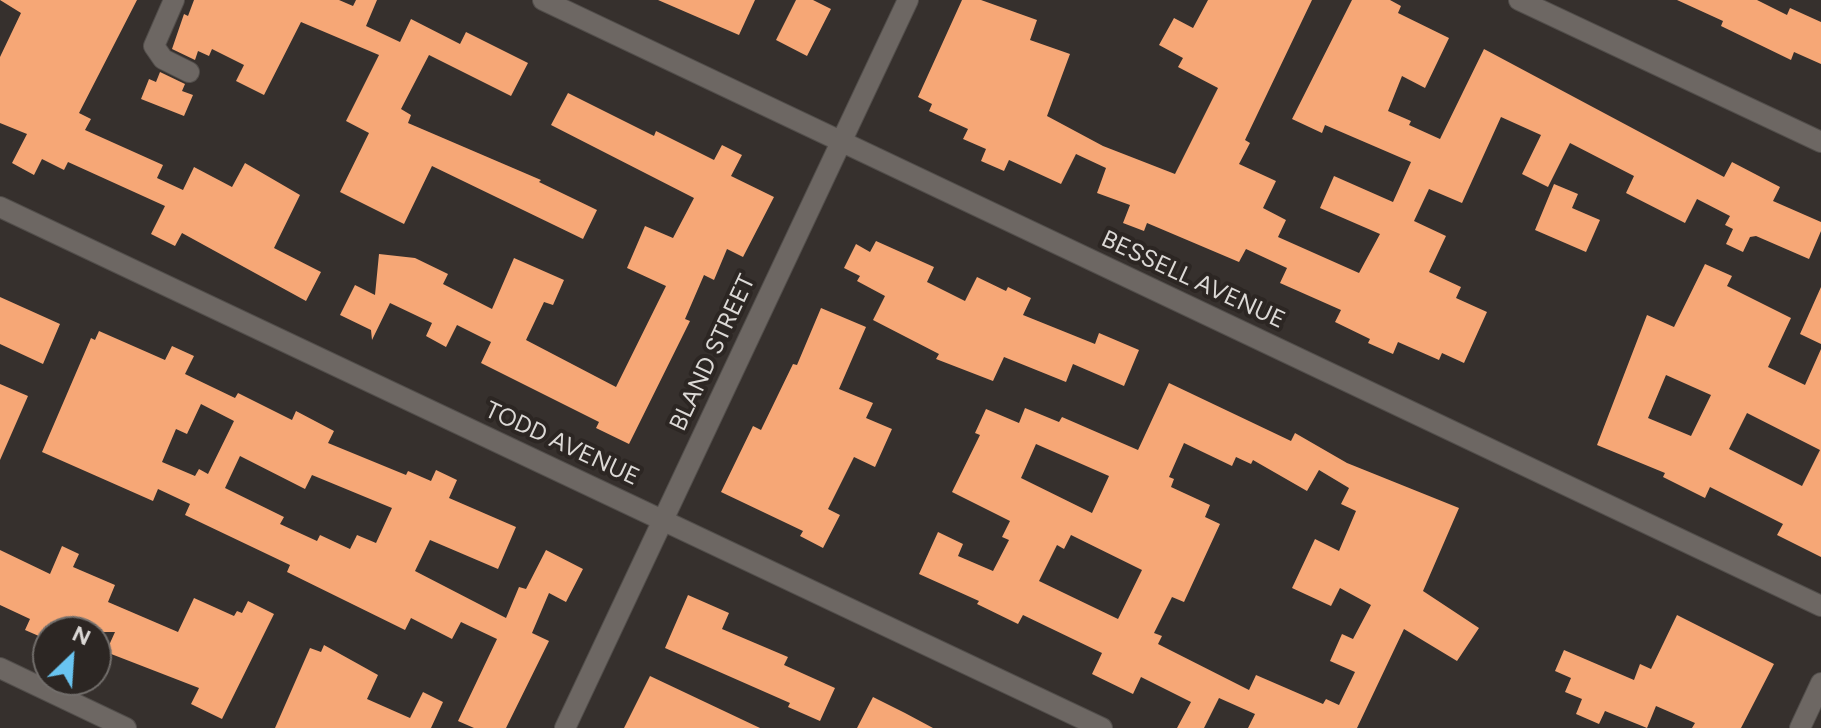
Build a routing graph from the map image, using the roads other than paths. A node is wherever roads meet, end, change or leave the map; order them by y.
1 (174, 0) edge
2 (543, 0) edge
3 (908, 0) edge
4 (1519, 0) edge
5 (189, 72) dead end
6 (841, 142) junction
7 (1821, 142) edge
8 (0, 207) edge
9 (663, 521) junction
10 (1821, 606) edge
11 (0, 668) edge
12 (1821, 683) edge
13 (126, 728) edge
14 (565, 728) edge
15 (1102, 728) edge
16 (1800, 728) edge

1 - 5 street
2 - 6 street, BESSELL AVENUE
3 - 6 street, BLAND STREET
4 - 7 street
6 - 9 street, BLAND STREET
6 - 10 street, BESSELL AVENUE
8 - 9 street, TODD AVENUE
9 - 14 street, BLAND STREET
9 - 15 street, TODD AVENUE
11 - 13 street
12 - 16 street

